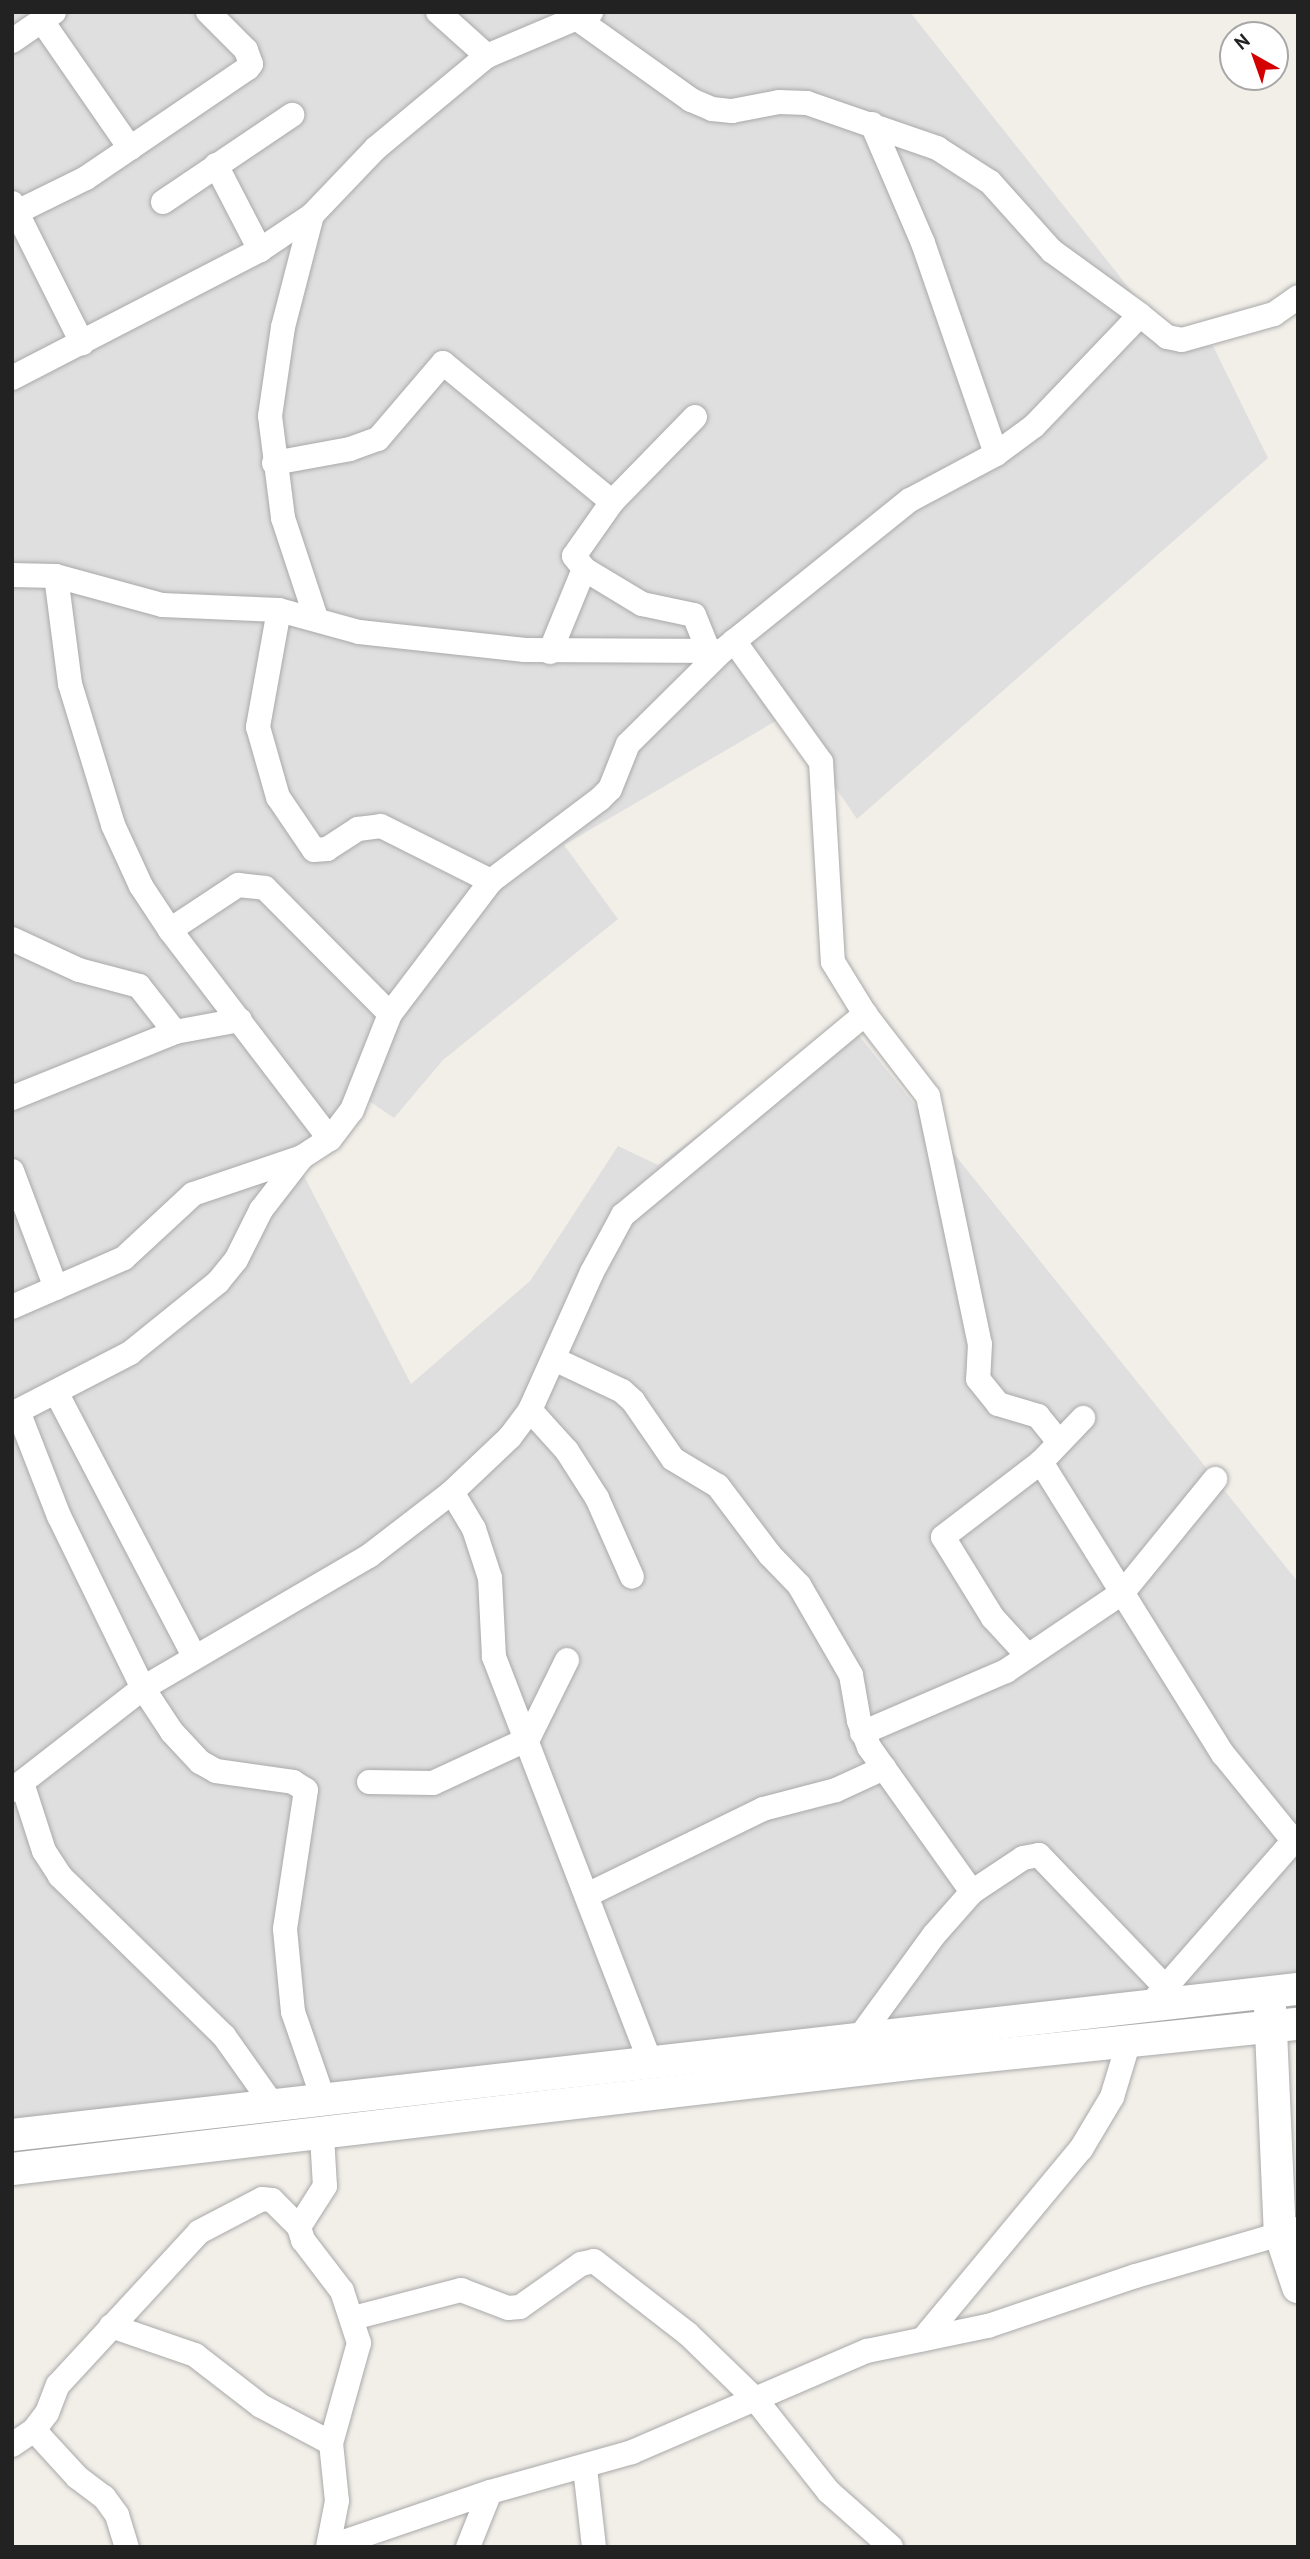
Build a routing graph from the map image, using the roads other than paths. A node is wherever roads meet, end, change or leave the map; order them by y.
1 (208, 12) edge
2 (438, 12) edge
3 (585, 16) edge
4 (48, 17) edge
5 (12, 41) edge
6 (487, 56) junction
7 (292, 115) dead end
8 (872, 124) junction
9 (130, 148) junction
10 (216, 166) junction
11 (163, 202) dead end
12 (15, 207) edge
13 (312, 215) junction
14 (260, 250) junction
15 (1298, 297) edge
16 (1140, 316) junction
17 (82, 343) junction
18 (12, 378) edge
19 (695, 417) dead end
20 (996, 454) junction
21 (274, 463) junction
22 (612, 502) junction
23 (584, 569) junction
24 (12, 575) edge
25 (56, 576) junction
26 (279, 610) junction
27 (316, 618) junction
28 (721, 647) junction
29 (550, 652) junction
30 (491, 881) junction
31 (170, 930) junction
32 (12, 939) edge
33 (865, 1013) junction
34 (390, 1014) junction
35 (240, 1020) junction
36 (175, 1032) junction
37 (12, 1098) edge
38 (330, 1139) junction
39 (302, 1157) junction
40 (12, 1171) edge
41 (56, 1289) junction
42 (12, 1307) edge
43 (554, 1359) junction
44 (56, 1392) junction
45 (530, 1410) junction
46 (15, 1413) edge
47 (1083, 1418) dead end
48 (1059, 1442) junction
49 (1041, 1462) junction
50 (1215, 1479) dead end
51 (452, 1492) junction
52 (632, 1577) dead end
53 (1123, 1592) junction
54 (194, 1656) junction
55 (1028, 1656) junction
56 (567, 1660) dead end
57 (143, 1688) junction
58 (862, 1733) junction
59 (528, 1739) junction
60 (884, 1768) junction
61 (369, 1782) dead end
62 (17, 1786) edge
63 (1296, 1838) edge
64 (972, 1892) junction
65 (587, 1895) junction
66 (1283, 1991) edge
67 (1157, 1997) junction
68 (1285, 2026) edge
69 (861, 2035) junction
70 (1129, 2041) junction
71 (651, 2063) junction
72 (324, 2101) junction
73 (275, 2108) junction
74 (12, 2135) edge
75 (322, 2136) junction
76 (12, 2169) edge
77 (299, 2228) junction
78 (1289, 2231) edge
79 (1298, 2287) edge
80 (353, 2318) junction
81 (111, 2326) junction
82 (923, 2339) junction
83 (757, 2400) junction
84 (34, 2430) junction
85 (331, 2443) junction
86 (12, 2445) edge
87 (585, 2468) junction
88 (490, 2492) junction
89 (127, 2547) edge
90 (328, 2547) edge
91 (468, 2547) edge
92 (594, 2547) edge
93 (891, 2547) edge

1 - 9 street
2 - 6 street
3 - 6 street
3 - 8 street
4 - 5 street
4 - 9 street
6 - 13 street
7 - 10 street
8 - 16 street
8 - 20 street
9 - 12 street
10 - 11 street
10 - 14 street
12 - 17 street
13 - 14 street
13 - 21 street
14 - 17 street
15 - 16 street
16 - 20 street
17 - 18 street
19 - 22 street
20 - 28 street
21 - 22 street
21 - 27 street
22 - 23 street
23 - 28 street
23 - 29 street
24 - 25 street
25 - 26 street
25 - 31 street
26 - 27 street
26 - 30 street
27 - 29 street
28 - 29 street
28 - 30 street
28 - 33 street
30 - 34 street
31 - 34 street
31 - 35 street
32 - 36 street
33 - 43 street
33 - 48 street
34 - 38 street
35 - 36 street
35 - 38 street
36 - 37 street
38 - 39 street
39 - 41 street
39 - 44 street
40 - 41 street
41 - 42 street
43 - 45 street
43 - 58 street
44 - 46 street
44 - 54 street
45 - 51 street
45 - 52 street
46 - 57 street
47 - 48 street
48 - 49 street
49 - 53 street
49 - 55 street
50 - 53 street
51 - 54 street
51 - 59 street
53 - 55 street
53 - 63 street
54 - 57 street
55 - 58 street
56 - 59 street
57 - 62 street
57 - 72 street
58 - 60 street
59 - 61 street
59 - 65 street
60 - 64 street
60 - 65 street
62 - 73 street
63 - 67 street
64 - 67 street
64 - 69 street
65 - 71 street
66 - 67 street
66 - 68 street
67 - 69 street
68 - 70 street
68 - 78 street
69 - 71 street
70 - 75 street
70 - 82 street
71 - 72 street
72 - 73 street
73 - 74 street
75 - 76 street
75 - 77 street
77 - 80 street
77 - 81 street
78 - 79 street
78 - 82 street
80 - 83 street
80 - 85 street
81 - 84 street
81 - 85 street
82 - 83 street
83 - 87 street
83 - 93 street
84 - 86 street
84 - 89 street
85 - 90 street
87 - 88 street
87 - 92 street
88 - 90 street
88 - 91 street

